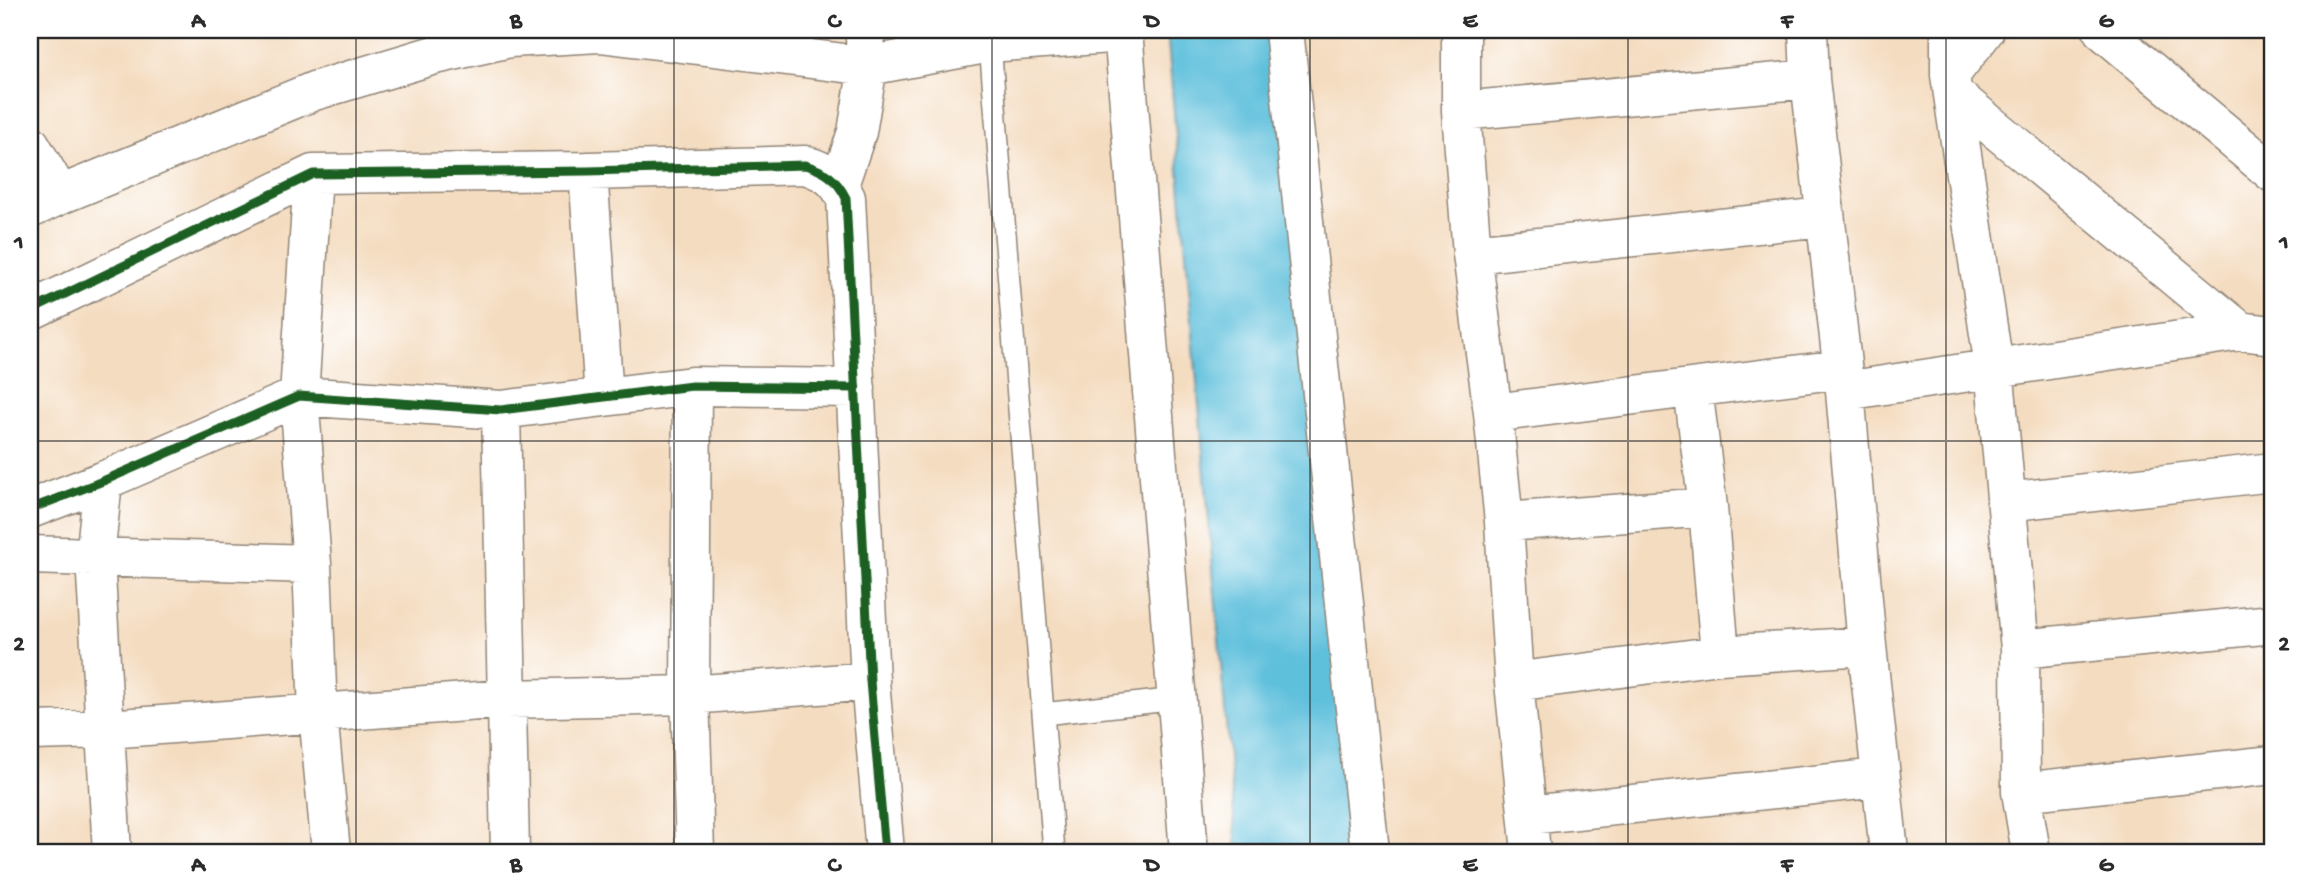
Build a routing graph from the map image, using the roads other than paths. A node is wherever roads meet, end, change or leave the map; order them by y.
1 (1284, 30) edge
2 (1461, 30) edge
3 (1808, 30) edge
4 (1950, 30) edge
5 (1984, 30) edge
6 (2102, 30) edge
7 (1123, 32) edge
8 (990, 43) junction
9 (866, 48) edge
10 (1810, 79) junction
11 (1952, 85) junction
12 (1461, 111) junction
13 (30, 144) edge
14 (588, 171) junction
15 (2273, 173) edge
16 (313, 174) junction
17 (839, 185) junction
18 (45, 202) edge
19 (1824, 217) junction
20 (1472, 254) junction
21 (30, 312) edge
22 (2257, 333) edge
23 (1994, 367) junction
24 (1843, 380) junction
25 (692, 386) junction
26 (856, 388) junction
27 (1693, 389) junction
28 (299, 396) junction
29 (604, 397) junction
30 (501, 410) junction
31 (1493, 413) junction
32 (2273, 472) edge
33 (103, 481) junction
34 (2006, 502) junction
35 (1708, 507) junction
36 (30, 509) edge
37 (1504, 522) junction
38 (30, 555) edge
39 (95, 558) junction
40 (312, 564) junction
41 (2273, 624) edge
42 (1867, 646) junction
43 (2020, 649) junction
44 (1720, 655) junction
45 (870, 681) junction
46 (1514, 682) junction
47 (690, 695) junction
48 (506, 699) junction
49 (1177, 699) junction
50 (318, 713) junction
51 (1043, 714) junction
52 (107, 729) junction
53 (30, 731) edge
54 (2273, 765) edge
55 (1880, 778) junction
56 (2021, 792) junction
57 (1530, 834) edge
58 (112, 852) edge
59 (331, 852) edge
60 (510, 852) edge
61 (695, 852) edge
62 (885, 852) edge
63 (1054, 852) edge
64 (1189, 852) edge
65 (1370, 852) edge
66 (1889, 852) edge
67 (2031, 852) edge

1 - 65 street
2 - 12 street
3 - 10 street
4 - 11 street
5 - 11 street
6 - 15 street
7 - 8 street
7 - 49 street
8 - 9 street
8 - 51 lane
9 - 17 street
9 - 18 street
10 - 12 street
10 - 19 street
11 - 22 street
11 - 23 street
12 - 20 street
13 - 18 street
14 - 16 street
14 - 17 street
14 - 29 street
16 - 21 street
16 - 28 street
17 - 26 street
19 - 20 street
19 - 24 street
20 - 31 street
22 - 23 street
23 - 24 street
23 - 34 street
24 - 27 street
24 - 42 street
25 - 26 street
25 - 29 street
25 - 47 street
26 - 45 street
27 - 31 street
27 - 35 street
28 - 30 street
28 - 33 street
28 - 40 street
29 - 30 street
30 - 48 street
31 - 37 street
32 - 34 street
33 - 36 street
33 - 39 street
34 - 43 street
35 - 37 street
35 - 44 street
37 - 46 street
38 - 39 street
39 - 40 street
39 - 52 street
40 - 50 street
41 - 43 street
42 - 44 street
42 - 55 street
43 - 56 street
44 - 46 street
45 - 47 street
45 - 62 street
46 - 57 street
47 - 48 street
47 - 61 street
48 - 50 street
48 - 60 street
49 - 51 lane
49 - 64 street
50 - 52 street
50 - 59 street
51 - 63 lane
52 - 53 street
52 - 58 street
54 - 56 street
55 - 57 street
55 - 66 street
56 - 67 street

